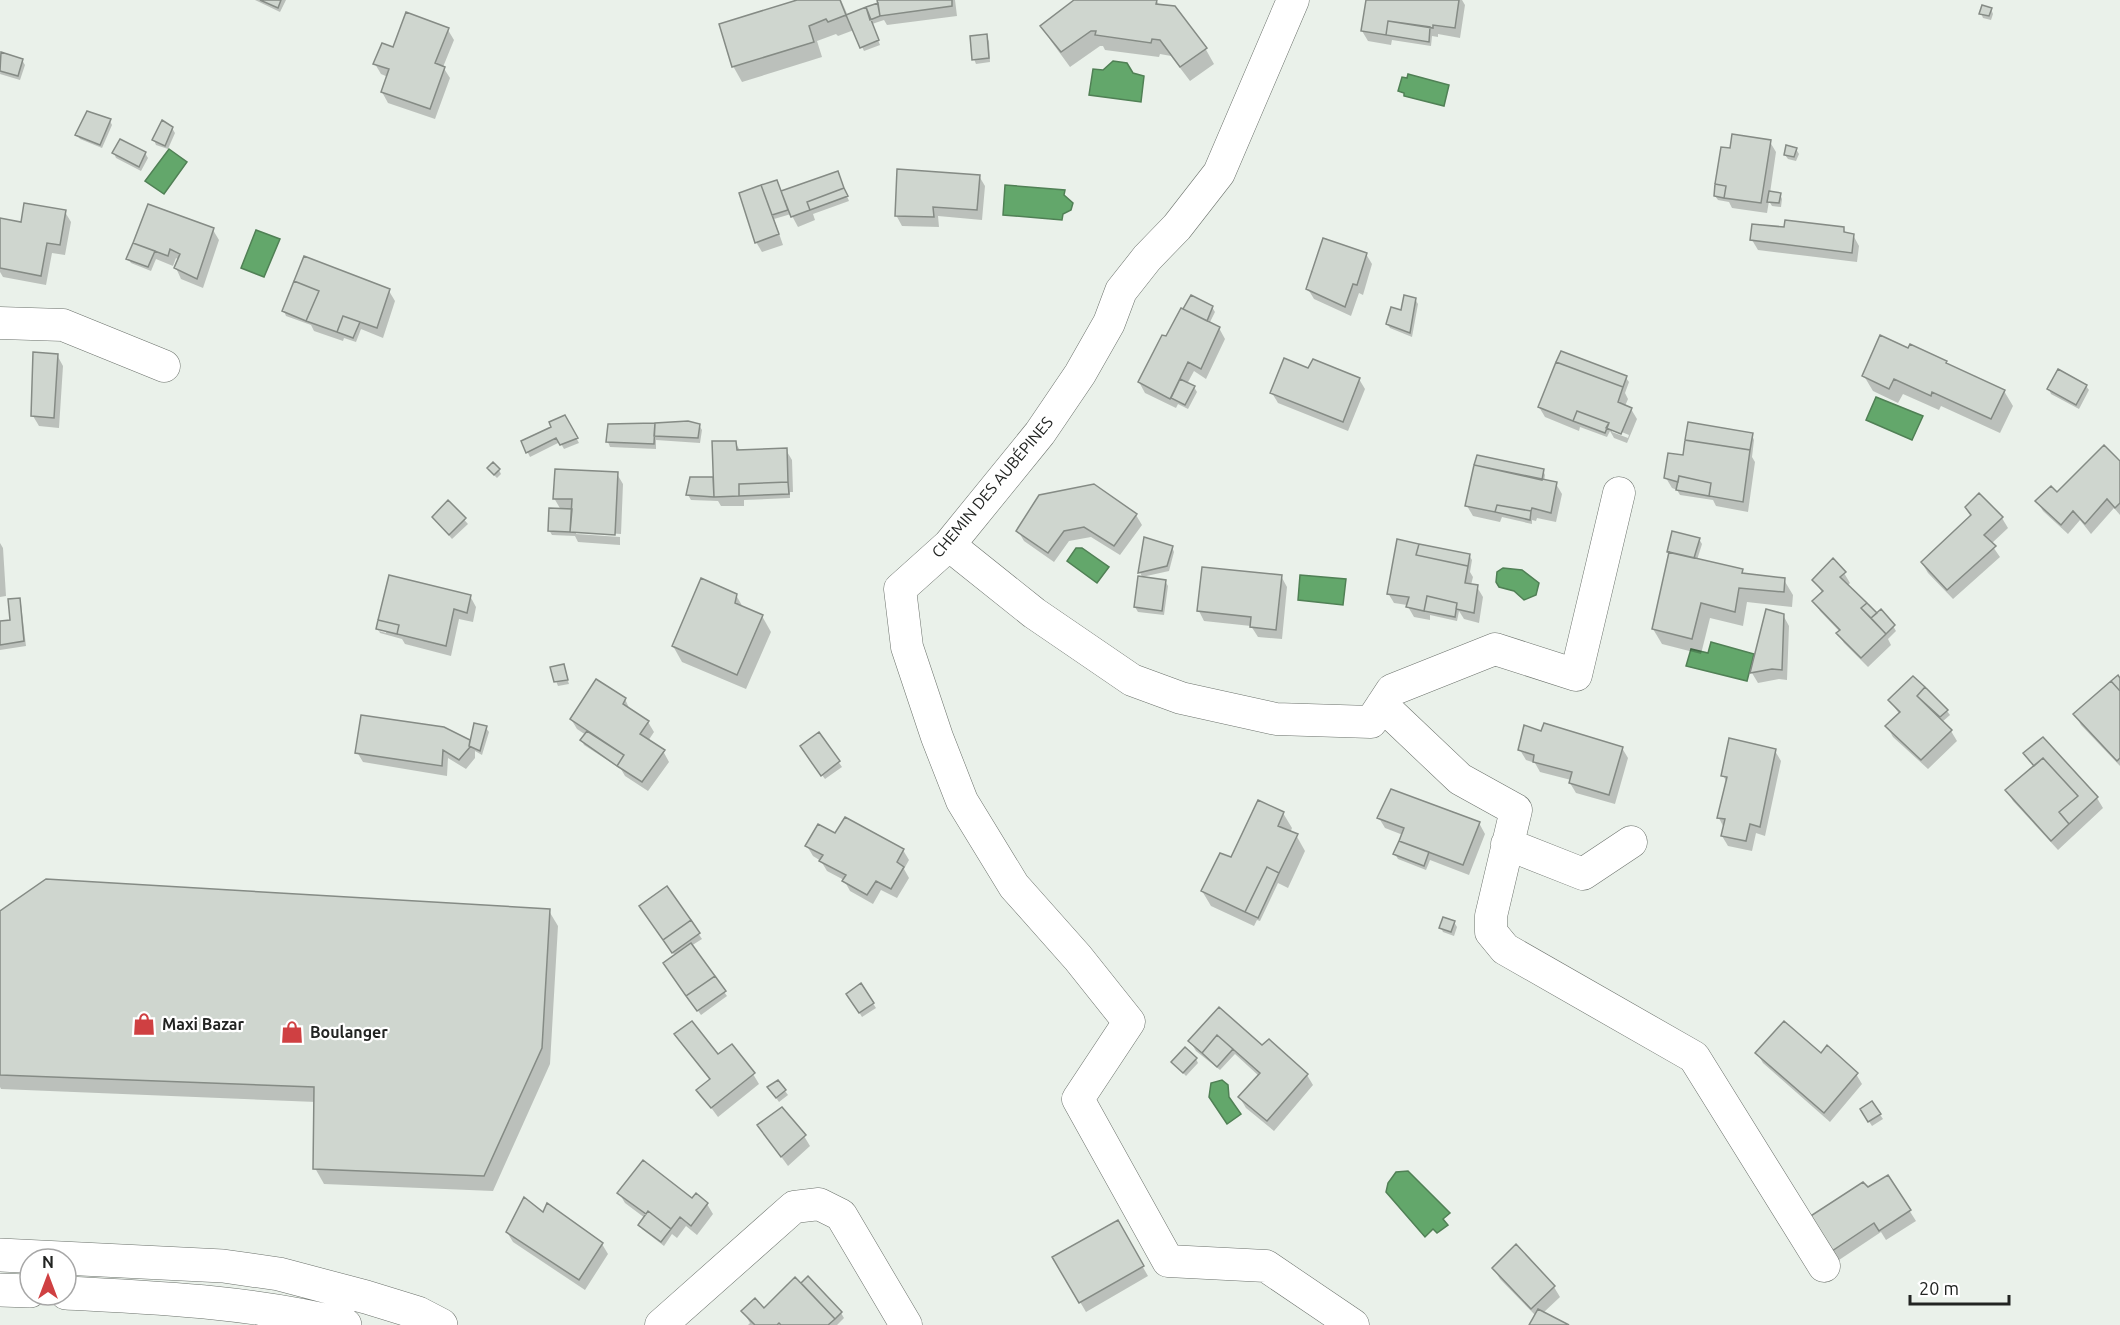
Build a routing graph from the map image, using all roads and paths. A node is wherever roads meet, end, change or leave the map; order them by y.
1 (1293, 0) edge
2 (0, 323) edge
3 (164, 366) dead end
4 (1619, 493) dead end
5 (948, 545) junction
6 (1382, 705) junction
7 (1631, 842) dead end
8 (1507, 844) junction
9 (0, 1255) edge
10 (118, 1260) junction
11 (1824, 1266) dead end
12 (0, 1290) edge
13 (78, 1290) edge
14 (18, 1291) edge
15 (78, 1293) edge
16 (345, 1325) edge
17 (441, 1325) edge
18 (661, 1325) edge
19 (906, 1325) edge
20 (1353, 1325) edge

1 - 5 street, CHEMIN DES AUBÉPINES
2 - 3 street
4 - 6 street
5 - 6 street
5 - 20 street, CHEMIN DES AUBÉPINES
6 - 8 street
7 - 8 street
8 - 11 street
9 - 10 main road
10 - 13 main road
10 - 17 main road
12 - 14 main road
15 - 16 main road
18 - 19 street

